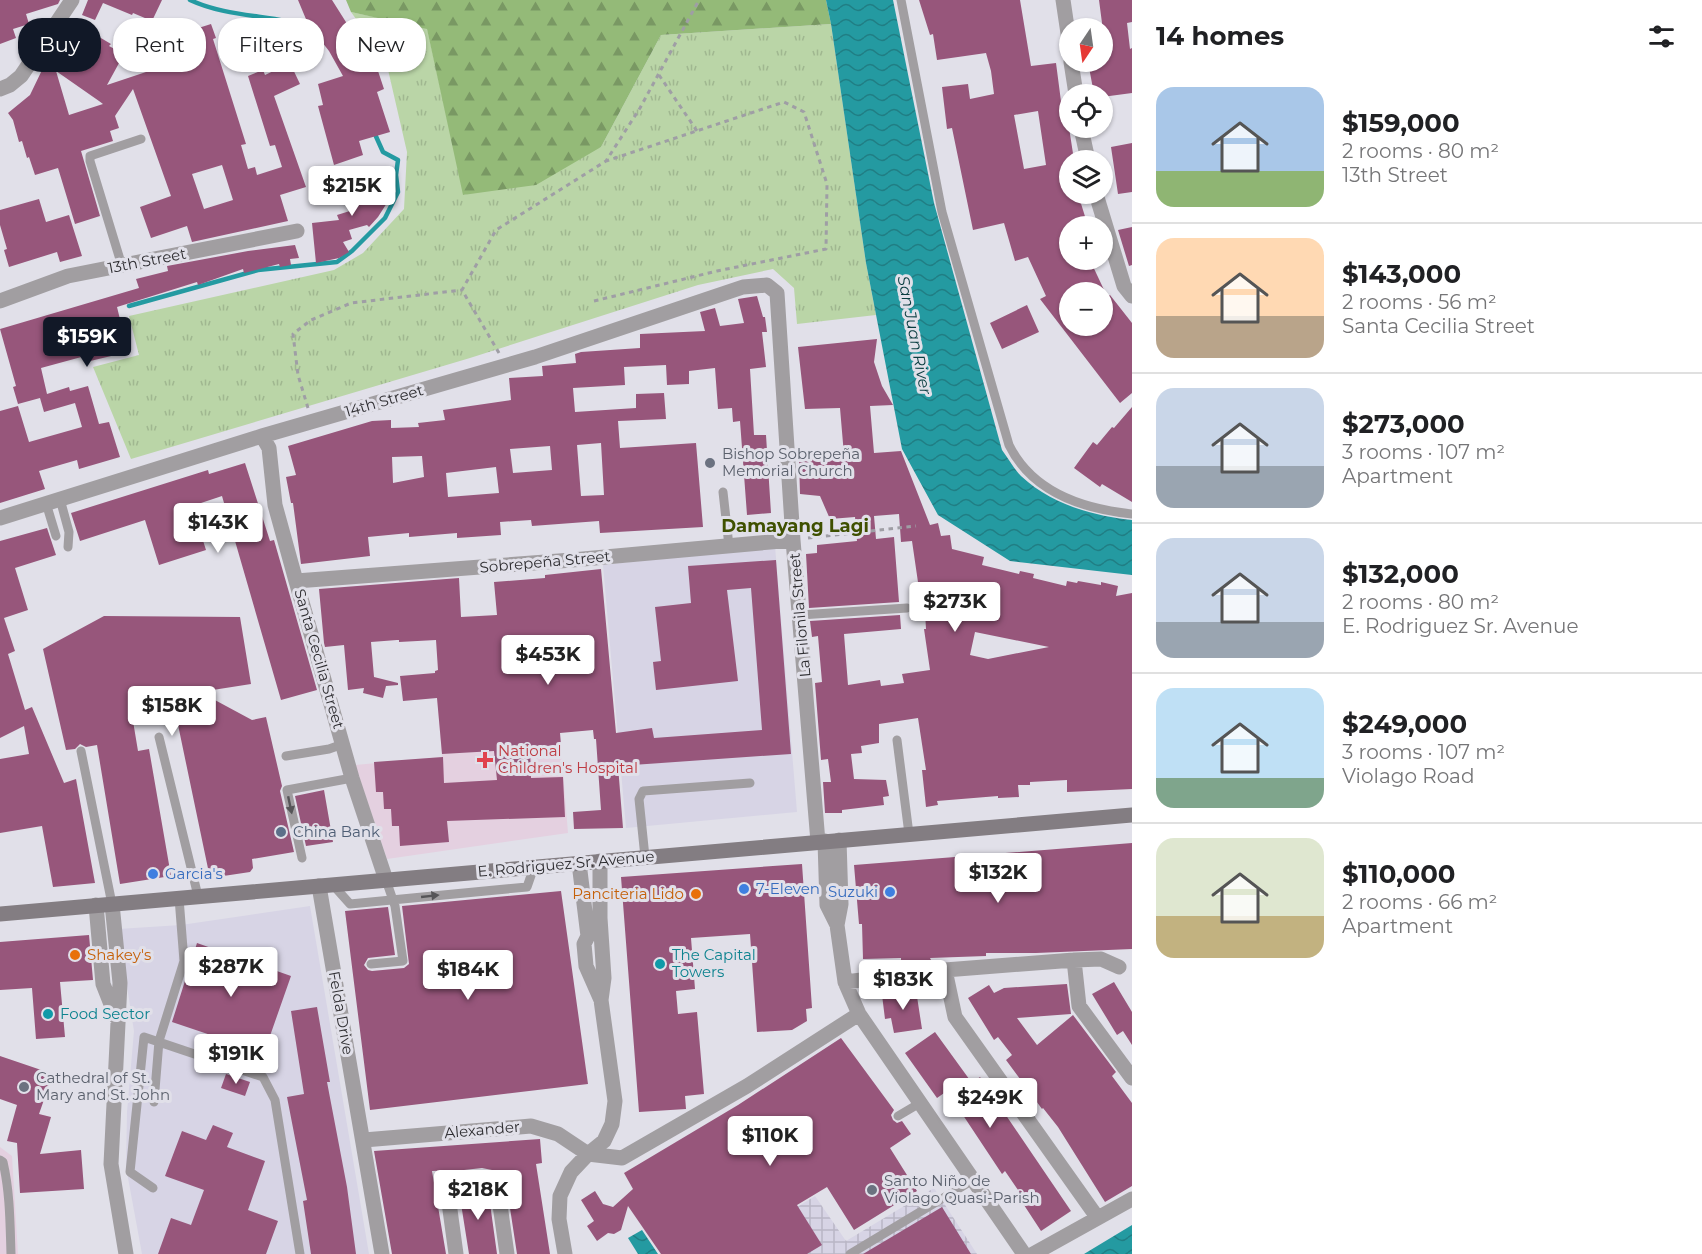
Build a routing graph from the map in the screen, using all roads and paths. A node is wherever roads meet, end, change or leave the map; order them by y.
1 (72, 0) edge
2 (699, 0) edge
3 (902, 0) edge
4 (1063, 0) edge
5 (1066, 18) edge
6 (659, 75) junction
7 (0, 89) edge
8 (697, 131) junction
9 (141, 139) dead end
10 (606, 160) junction
11 (1098, 204) edge
12 (297, 231) dead end
13 (122, 266) junction
14 (767, 285) joint
15 (462, 290) junction
16 (1132, 296) edge
17 (0, 301) edge
18 (594, 301) dead end
19 (506, 365) junction
20 (312, 421) junction
21 (262, 436) junction
22 (723, 492) dead end
23 (53, 501) junction
24 (1132, 514) edge
25 (0, 518) edge
26 (916, 526) dead end
27 (56, 536) dead end
28 (793, 540) junction
29 (729, 546) junction
30 (68, 547) dead end
31 (296, 581) junction
32 (907, 608) dead end
33 (800, 615) junction
34 (159, 737) dead end
35 (897, 740) dead end
36 (343, 744) junction
37 (81, 751) dead end
38 (286, 756) dead end
39 (352, 778) junction
40 (750, 783) dead end
41 (1132, 815) edge
42 (909, 834) junction
43 (827, 841) junction
44 (645, 857) junction
45 (302, 858) dead end
46 (600, 861) junction
47 (579, 863) junction
48 (534, 867) junction
49 (386, 880) junction
50 (326, 885) junction
51 (198, 896) junction
52 (179, 898) junction
53 (394, 903) junction
54 (104, 905) junction
55 (0, 914) edge
56 (593, 919) junction
57 (1074, 960) junction
58 (371, 964) dead end
59 (1119, 967) dead end
60 (945, 970) junction
61 (845, 982) junction
62 (600, 1000) junction
63 (859, 1014) junction
64 (159, 1041) junction
65 (1132, 1078) edge
66 (154, 1102) dead end
67 (920, 1103) junction
68 (898, 1116) dead end
69 (364, 1140) junction
70 (588, 1154) junction
71 (0, 1160) edge
72 (973, 1180) junction
73 (153, 1188) dead end
74 (1132, 1199) edge
75 (1097, 1217) junction
76 (10, 1254) edge
77 (126, 1254) edge
78 (300, 1254) edge
79 (382, 1254) edge
80 (456, 1254) edge
81 (507, 1254) edge
82 (565, 1254) edge
83 (850, 1254) edge
84 (1024, 1254) edge
85 (1033, 1254) edge

1 - 7 street
2 - 6 path
3 - 24 lane
4 - 5 street
6 - 8 path
6 - 10 path
8 - 10 path
8 - 18 path
9 - 13 lane
10 - 15 path
11 - 16 street
12 - 13 street, 13th Street
13 - 17 street, 13th Street
14 - 19 street, 14th Street
14 - 28 street, La Filonila Street
15 - 19 path
15 - 20 path
19 - 20 street, 14th Street
20 - 21 street, 14th Street
21 - 23 street, 14th Street
21 - 31 street, Santa Cecilia Street
22 - 29 lane
23 - 25 street, 14th Street
23 - 27 lane
23 - 30 lane
26 - 28 path
28 - 29 street, Sobrepeña Street
28 - 33 street, La Filonila Street
29 - 31 street, Sobrepeña Street
31 - 36 street, Santa Cecilia Street
32 - 33 lane
33 - 43 street, La Filonila Street
34 - 51 lane
35 - 42 lane
36 - 38 lane
36 - 39 street, Santa Cecilia Street
37 - 54 lane
39 -> 45 lane
39 - 49 street, Santa Cecilia Street
40 - 44 lane
41 - 42 main road, E. Rodriguez Sr. Avenue
42 - 43 main road, E. Rodriguez Sr. Avenue
43 - 44 main road, E. Rodriguez Sr. Avenue
43 - 61 street, La Filonila Street
44 - 46 main road, E. Rodriguez Sr. Avenue
46 - 47 main road, E. Rodriguez Sr. Avenue
46 - 56 street
47 - 48 main road, E. Rodriguez Sr. Avenue
47 - 56 street
48 - 49 main road, E. Rodriguez Sr. Avenue
53 -> 48 lane
49 - 50 main road, E. Rodriguez Sr. Avenue
49 - 53 lane
50 - 51 main road, E. Rodriguez Sr. Avenue
50 - 53 lane
50 - 69 street, Felda Drive
51 - 52 main road, E. Rodriguez Sr. Avenue
52 - 54 main road, E. Rodriguez Sr. Avenue
52 - 64 lane
53 - 58 lane
54 - 55 main road, E. Rodriguez Sr. Avenue
54 - 77 street
56 - 62 street
56 - 62 street
57 - 59 street
57 - 60 street
57 - 65 street
60 - 61 street
60 - 75 street
61 - 63 street, La Filonila Street
62 - 70 street
63 - 67 street, La Filonila Street
63 - 70 street, Alexander
64 - 66 lane
64 - 73 lane
64 - 78 lane
67 - 68 lane
67 - 72 street, La Filonila Street
69 - 70 street, Alexander
69 - 79 street, Felda Drive
70 - 82 street
71 - 76 lane
72 - 83 lane
72 - 84 street, La Filonila Street
74 - 75 street
75 - 85 street
80 - 81 street

